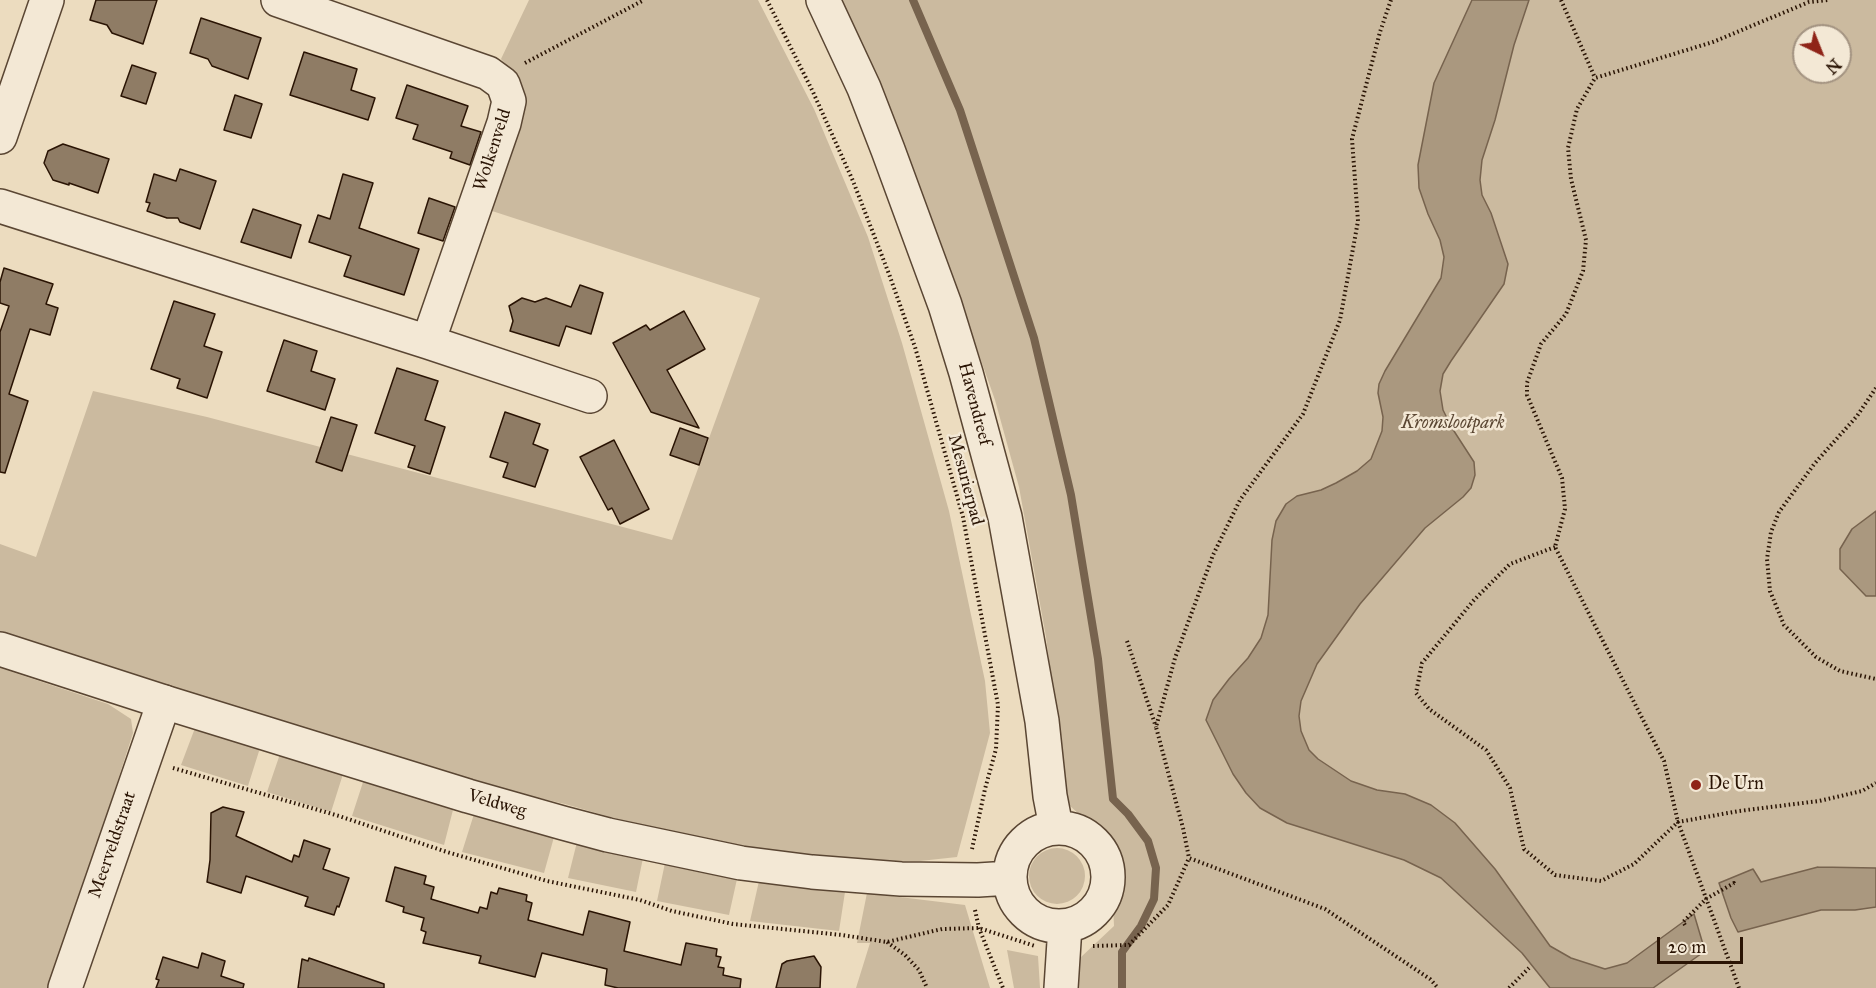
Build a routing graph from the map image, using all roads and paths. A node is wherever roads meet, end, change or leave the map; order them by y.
1 (47, 0) edge
2 (278, 0) edge
3 (644, 0) edge
4 (767, 0) edge
5 (823, 0) edge
6 (1391, 0) edge
7 (1562, 0) edge
8 (1828, 0) edge
9 (1594, 78) junction
10 (499, 81) junction
11 (0, 137) edge
12 (0, 206) edge
13 (428, 342) junction
14 (1876, 388) edge
15 (590, 396) dead end
16 (1555, 547) junction
17 (1127, 641) dead end
18 (0, 649) edge
19 (1876, 679) edge
20 (164, 702) junction
21 (1156, 727) junction
22 (172, 768) dead end
23 (1876, 783) edge
24 (1678, 822) junction
25 (1056, 827) junction
26 (1189, 858) junction
27 (1010, 878) junction
28 (970, 880) junction
29 (1736, 886) dead end
30 (1706, 899) junction
31 (1685, 925) dead end
32 (1065, 926) junction
33 (979, 928) junction
34 (887, 942) junction
35 (1124, 946) dead end
36 (1529, 968) dead end
37 (65, 988) edge
38 (927, 988) edge
39 (1003, 988) edge
40 (1061, 988) edge
41 (1438, 988) edge
42 (1509, 988) edge
43 (1738, 988) edge

1 - 11 street
2 - 10 street, Wolkenveld
3 - 10 path
4 - 28 path, Mesurierpad
5 - 25 street, Havendreef
6 - 21 path
7 - 9 path
8 - 9 path
9 - 16 path
10 - 13 street, Wolkenveld
12 - 13 street
13 - 15 street
14 - 19 path
16 - 24 path
16 - 24 path
17 - 21 path
18 - 20 street, Veldweg
20 - 28 street, Veldweg
20 - 37 street, Meerveldstraat
21 - 26 path
22 - 34 path
23 - 24 path
24 - 30 path
25 - 27 street
25 - 32 street
26 - 35 path
26 - 41 path
27 - 28 street, Veldweg
27 - 32 street
28 - 33 path, Mesurierpad
29 - 30 path
30 - 31 path
30 - 43 path
32 - 40 street
33 - 34 path
33 - 39 path, Mesurierpad
34 - 38 path
36 - 42 path

